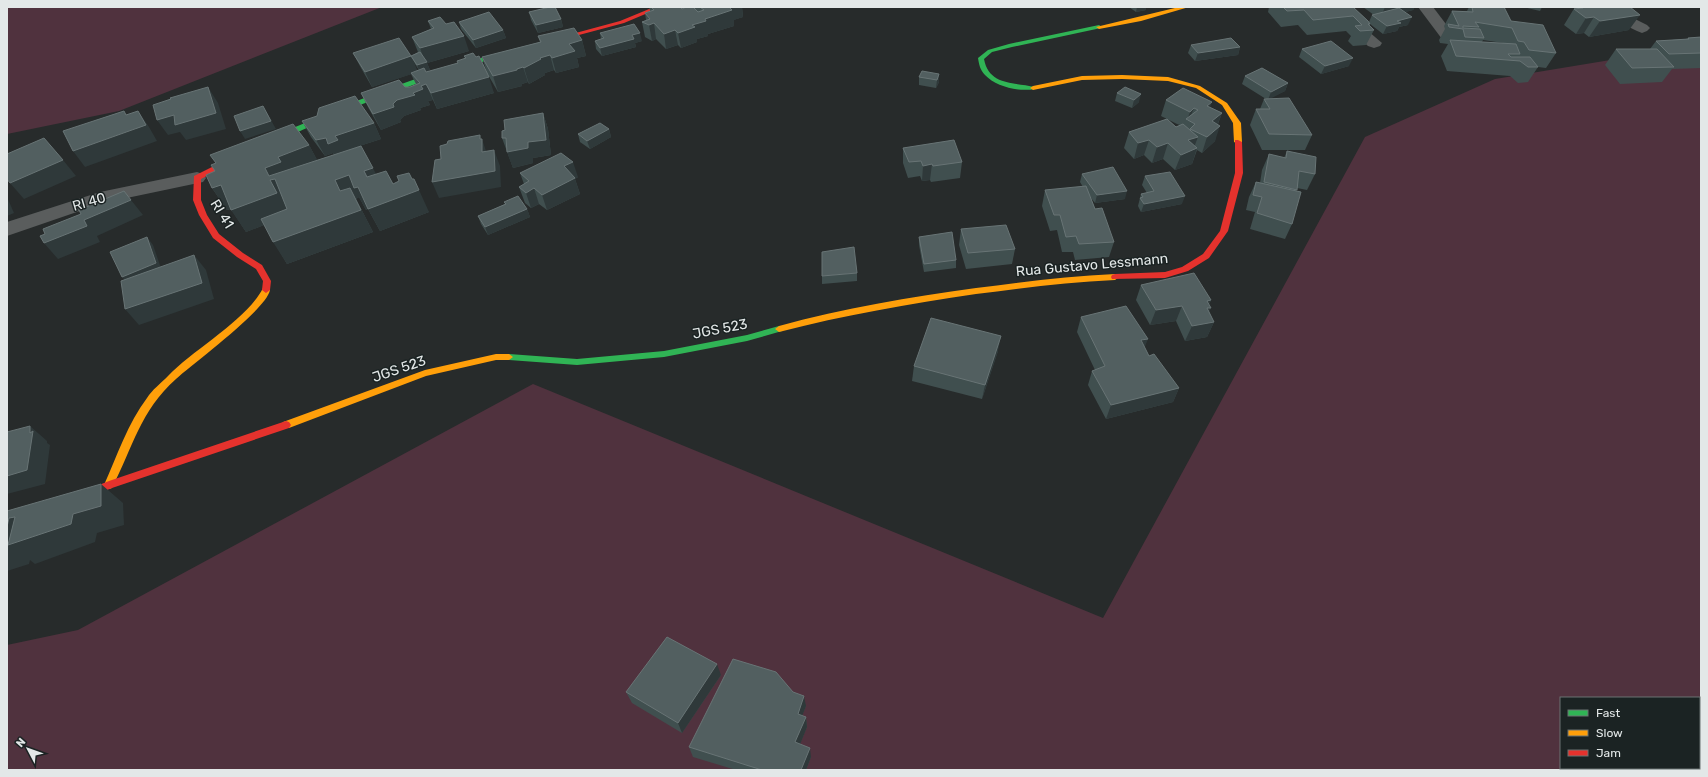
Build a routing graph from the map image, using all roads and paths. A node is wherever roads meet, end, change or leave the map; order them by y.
1 (659, 7) edge
2 (1186, 7) edge
3 (1331, 7) edge
4 (1425, 7) edge
5 (1599, 7) edge
6 (1642, 28) dead end
7 (1447, 36) dead end
8 (1374, 43) dead end
9 (537, 44) edge
10 (522, 49) edge
11 (264, 145) edge
12 (250, 152) edge
13 (197, 178) junction
14 (7, 229) edge
15 (817, 318) joint
16 (108, 485) junction
17 (66, 503) edge

1 - 9 street
2 - 15 street, Rua Gustavo Lessmann
3 - 8 street
4 - 7 street
5 - 6 street
10 - 11 street
12 - 13 street
13 - 14 street, RI 40
13 - 16 street, RI 41
15 - 16 street, JGS 523
16 - 17 street, JGS 523

